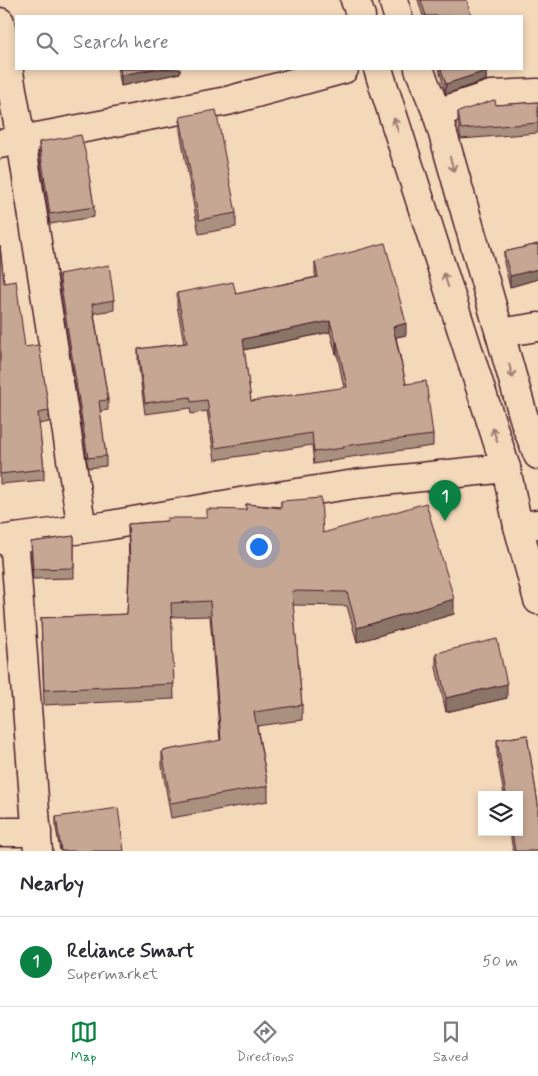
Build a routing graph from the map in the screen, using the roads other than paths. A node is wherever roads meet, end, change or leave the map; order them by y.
1 (355, 0) edge
2 (393, 0) edge
3 (361, 15) edge
4 (398, 15) edge
5 (0, 22) edge
6 (340, 70) edge
7 (378, 70) edge
8 (419, 70) edge
9 (538, 93) edge
10 (437, 113) junction
11 (10, 142) edge
12 (538, 327) edge
13 (500, 333) junction
14 (538, 455) edge
15 (506, 468) junction
16 (528, 525) edge
17 (82, 529) junction
18 (7, 539) edge
19 (538, 600) edge
20 (0, 832) edge
21 (38, 841) edge

1 - 3 main road
2 - 4 main road
5 - 11 main road
6 - 11 main road
15 -> 7 main road
8 - 10 main road
9 - 10 main road
10 -> 13 main road
11 - 17 main road
12 - 13 main road
13 -> 14 main road
15 - 16 main road
15 - 17 main road
16 - 19 main road
17 - 18 main road
18 - 21 main road
20 - 21 main road

